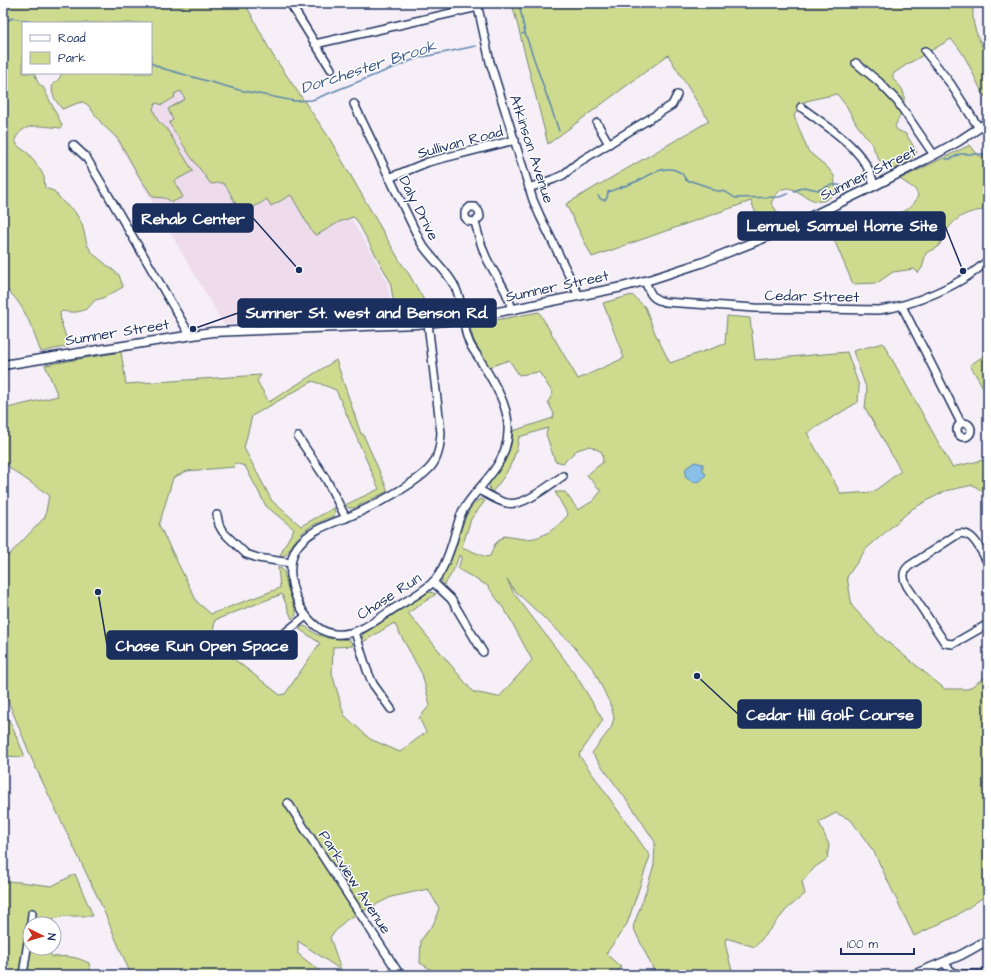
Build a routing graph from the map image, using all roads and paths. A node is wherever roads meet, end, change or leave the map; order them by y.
1 (290, 3) edge
2 (478, 5) edge
3 (316, 44) junction
4 (925, 51) dead end
5 (856, 63) dead end
6 (331, 69) dead end
7 (677, 95) dead end
8 (354, 104) dead end
9 (801, 107) dead end
10 (988, 122) edge
11 (597, 123) dead end
12 (979, 128) junction
13 (515, 140) junction
14 (609, 144) junction
15 (73, 145) dead end
16 (934, 155) junction
17 (389, 178) junction
18 (874, 186) junction
19 (529, 188) junction
20 (475, 222) dead end
21 (988, 260) edge
22 (984, 266) edge
23 (645, 280) junction
24 (579, 296) junction
25 (902, 306) junction
26 (512, 310) junction
27 (464, 319) junction
28 (428, 323) junction
29 (190, 335) junction
30 (3, 365) edge
31 (962, 423) dead end
32 (298, 437) dead end
33 (562, 476) dead end
34 (479, 490) junction
35 (217, 515) dead end
36 (346, 518) junction
37 (291, 563) junction
38 (988, 563) edge
39 (434, 582) junction
40 (306, 616) junction
41 (988, 624) edge
42 (355, 632) junction
43 (275, 641) dead end
44 (483, 652) dead end
45 (391, 709) dead end
46 (288, 803) dead end
47 (32, 912) dead end
48 (32, 916) edge
49 (988, 940) edge
50 (26, 956) edge
51 (945, 962) junction
52 (932, 972) edge
53 (988, 973) edge
54 (23, 975) edge
55 (400, 975) edge
56 (913, 975) edge
57 (975, 975) edge

1 - 3 street
2 - 3 street
2 - 13 street, Atkinson Avenue
3 - 6 street
4 - 12 street
5 - 16 street
7 - 14 street
8 - 17 street, Daly Drive
9 - 18 street
10 - 12 main road, Sumner Street
11 - 14 street
12 - 16 main road, Sumner Street
13 - 17 street, Sullivan Road
13 - 19 street, Atkinson Avenue
14 - 19 street
15 - 29 street
16 - 18 main road, Sumner Street
17 - 27 street, Daly Drive
18 - 23 main road, Sumner Street
19 - 24 street, Atkinson Avenue
20 - 26 street
21 - 22 street, Cedar Street
22 - 25 street, Cedar Street
23 - 24 main road, Sumner Street
23 - 25 street, Cedar Street
24 - 26 main road, Sumner Street
25 - 31 street
26 - 27 main road, Sumner Street
27 - 28 main road, Sumner Street
27 - 34 street, Chase Run
28 - 29 main road, Sumner Street
28 - 36 street, Chase Run
29 - 30 main road, Sumner Street
32 - 36 street
33 - 34 street
34 - 39 street, Chase Run
35 - 37 street
36 - 37 street, Chase Run
37 - 40 street, Chase Run
38 - 41 street
39 - 42 street, Chase Run
39 - 44 street
40 - 42 street, Chase Run
40 - 43 street
42 - 45 street
46 - 55 street, Parkview Avenue
47 - 48 street
49 - 51 main road
50 - 54 street
51 - 52 main road
51 - 57 street
52 - 56 main road
53 - 57 street

